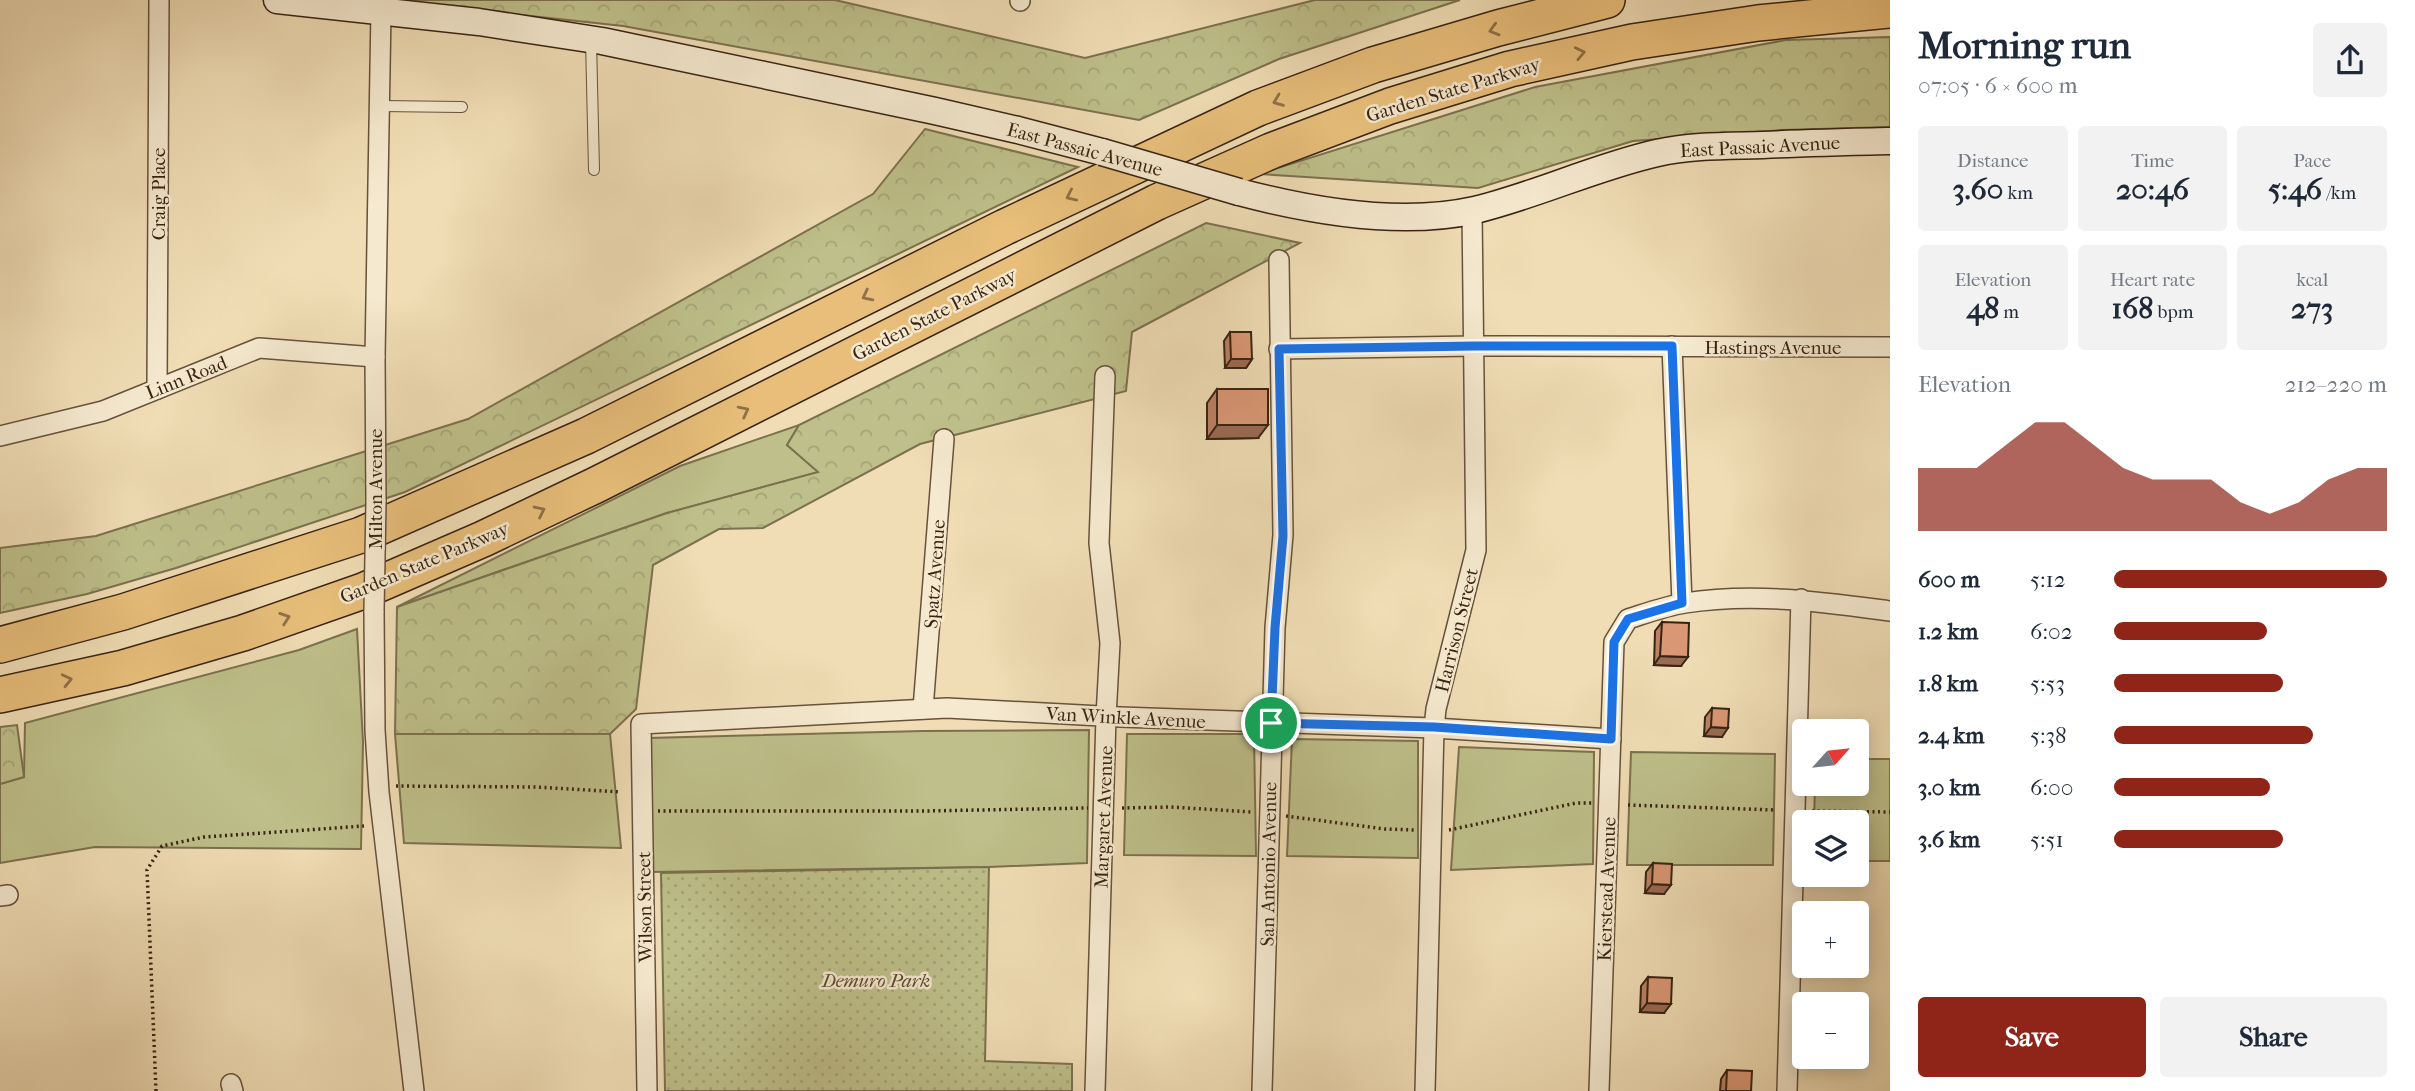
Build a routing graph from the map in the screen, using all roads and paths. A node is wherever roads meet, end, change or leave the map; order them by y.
1 (159, 0) edge
2 (277, 0) edge
3 (1607, 0) edge
4 (1890, 10) edge
5 (381, 12) junction
6 (591, 39) junction
7 (380, 106) junction
8 (462, 107) dead end
9 (1890, 141) edge
10 (594, 170) dead end
11 (1472, 210) junction
12 (1279, 260) dead end
13 (1475, 346) junction
14 (1672, 346) junction
15 (1890, 347) edge
16 (1279, 349) junction
17 (375, 357) junction
18 (1105, 376) dead end
19 (157, 389) junction
20 (0, 436) edge
21 (944, 439) dead end
22 (1801, 599) junction
23 (1682, 603) junction
24 (1890, 611) edge
25 (0, 645) edge
26 (0, 695) edge
27 (923, 709) junction
28 (1106, 717) junction
29 (1271, 723) junction
30 (641, 724) joint
31 (1434, 727) junction
32 (1611, 739) junction
33 (393, 786) dead end
34 (621, 792) dead end
35 (1594, 804) dead end
36 (1628, 805) dead end
37 (1090, 808) dead end
38 (1117, 808) dead end
39 (643, 810) junction
40 (1774, 810) dead end
41 (1252, 812) dead end
42 (1869, 812) edge
43 (1890, 812) edge
44 (1285, 816) dead end
45 (370, 826) dead end
46 (1419, 830) dead end
47 (1448, 831) dead end
48 (156, 1091) edge
49 (414, 1091) edge
50 (648, 1091) edge
51 (1095, 1091) edge
52 (1262, 1091) edge
53 (1425, 1091) edge
54 (1599, 1091) edge
55 (1787, 1091) edge

1 - 19 street, Craig Place
2 - 5 main road, East Passaic Avenue
3 -> 25 highway
26 -> 4 highway, Garden State Parkway
5 - 6 main road, East Passaic Avenue
5 - 7 street, Milton Avenue
6 - 10 lane
6 - 11 main road, East Passaic Avenue, bridge
7 - 8 lane
7 - 17 street, Milton Avenue
9 - 11 main road, East Passaic Avenue
11 - 13 street, Harrison Street
12 - 16 street, San Antonio Avenue
13 - 14 street, Hastings Avenue
13 - 16 street, Hastings Avenue
13 - 31 street, Harrison Street
14 - 15 street, Hastings Avenue
14 - 23 street
16 - 29 street, San Antonio Avenue
17 - 19 street, Linn Road
17 - 49 street, Milton Avenue, bridge
18 - 28 street, Margaret Avenue
19 - 20 street, Linn Road
21 - 27 street, Spatz Avenue
22 - 23 street
22 - 24 street
22 - 55 street
23 - 32 street, Kierstead Avenue
27 - 28 street, Van Winkle Avenue
27 - 30 street, Van Winkle Avenue
28 - 29 street, Van Winkle Avenue
28 - 51 street, Margaret Avenue
29 - 31 street, Van Winkle Avenue
29 - 52 street, San Antonio Avenue
30 - 39 street, Wilson Street
31 - 32 street, Van Winkle Avenue
31 - 53 street, Harrison Street
32 - 54 street, Kierstead Avenue
33 - 34 path
35 - 47 path
36 - 40 path
37 - 39 path
38 - 41 path
39 - 50 street, Wilson Street
42 - 43 path
44 - 46 path
45 - 48 path

